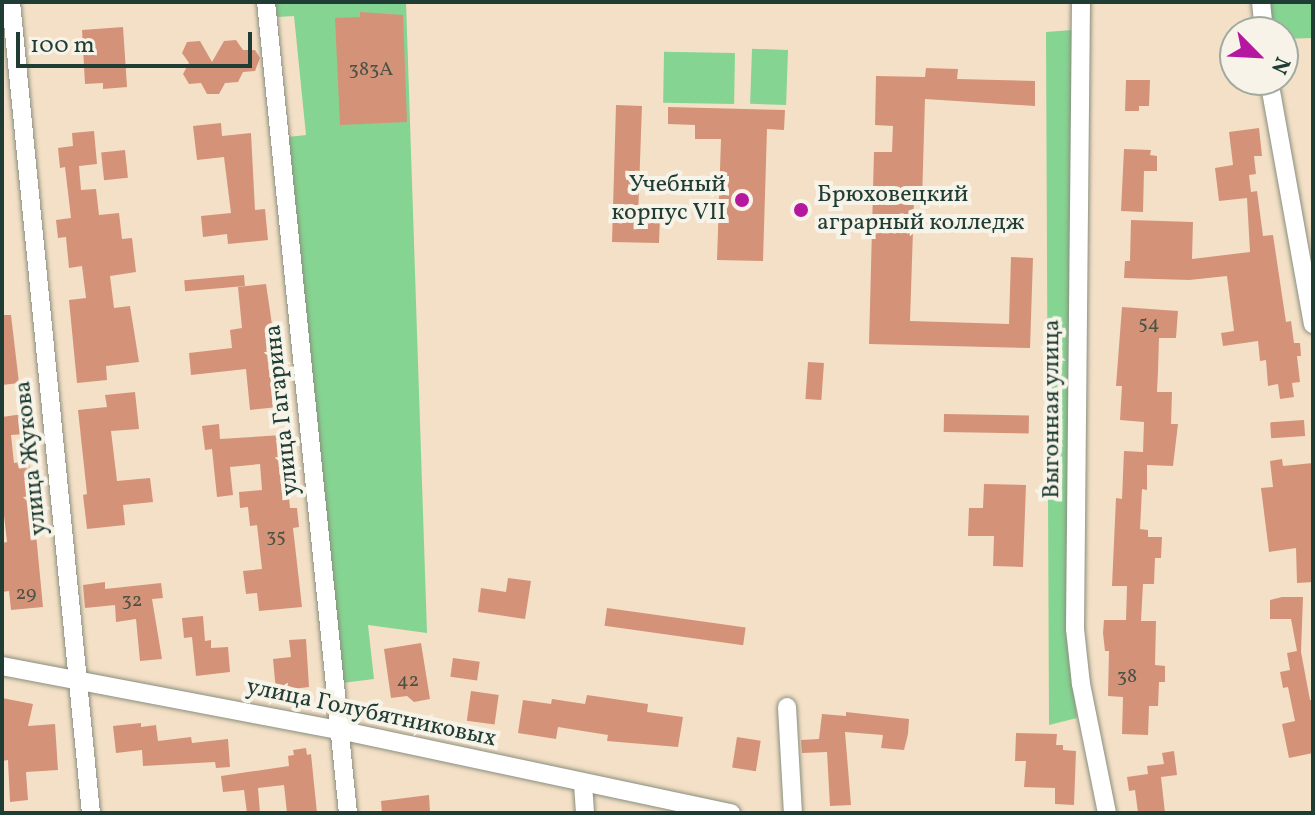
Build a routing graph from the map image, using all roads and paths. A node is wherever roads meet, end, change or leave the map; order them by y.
1 (11, 2) edge
2 (266, 2) edge
3 (1081, 2) edge
4 (1272, 96) edge
5 (1313, 324) edge
6 (2, 666) edge
7 (78, 680) junction
8 (787, 707) dead end
9 (339, 730) junction
10 (583, 784) junction
11 (91, 813) edge
12 (348, 813) edge
13 (585, 813) edge
14 (731, 813) edge
15 (793, 813) edge
16 (1107, 813) edge

1 - 7 street, улица Жукова
2 - 9 street, улица Гагарина
3 - 16 street, Выгонная улица
4 - 5 street
6 - 7 street, улица Голубятниковых
7 - 9 street, улица Голубятниковых
7 - 11 street, улица Жукова
8 - 15 street
9 - 10 street, улица Голубятниковых
9 - 12 street, улица Гагарина
10 - 13 street
10 - 14 street, улица Голубятниковых

